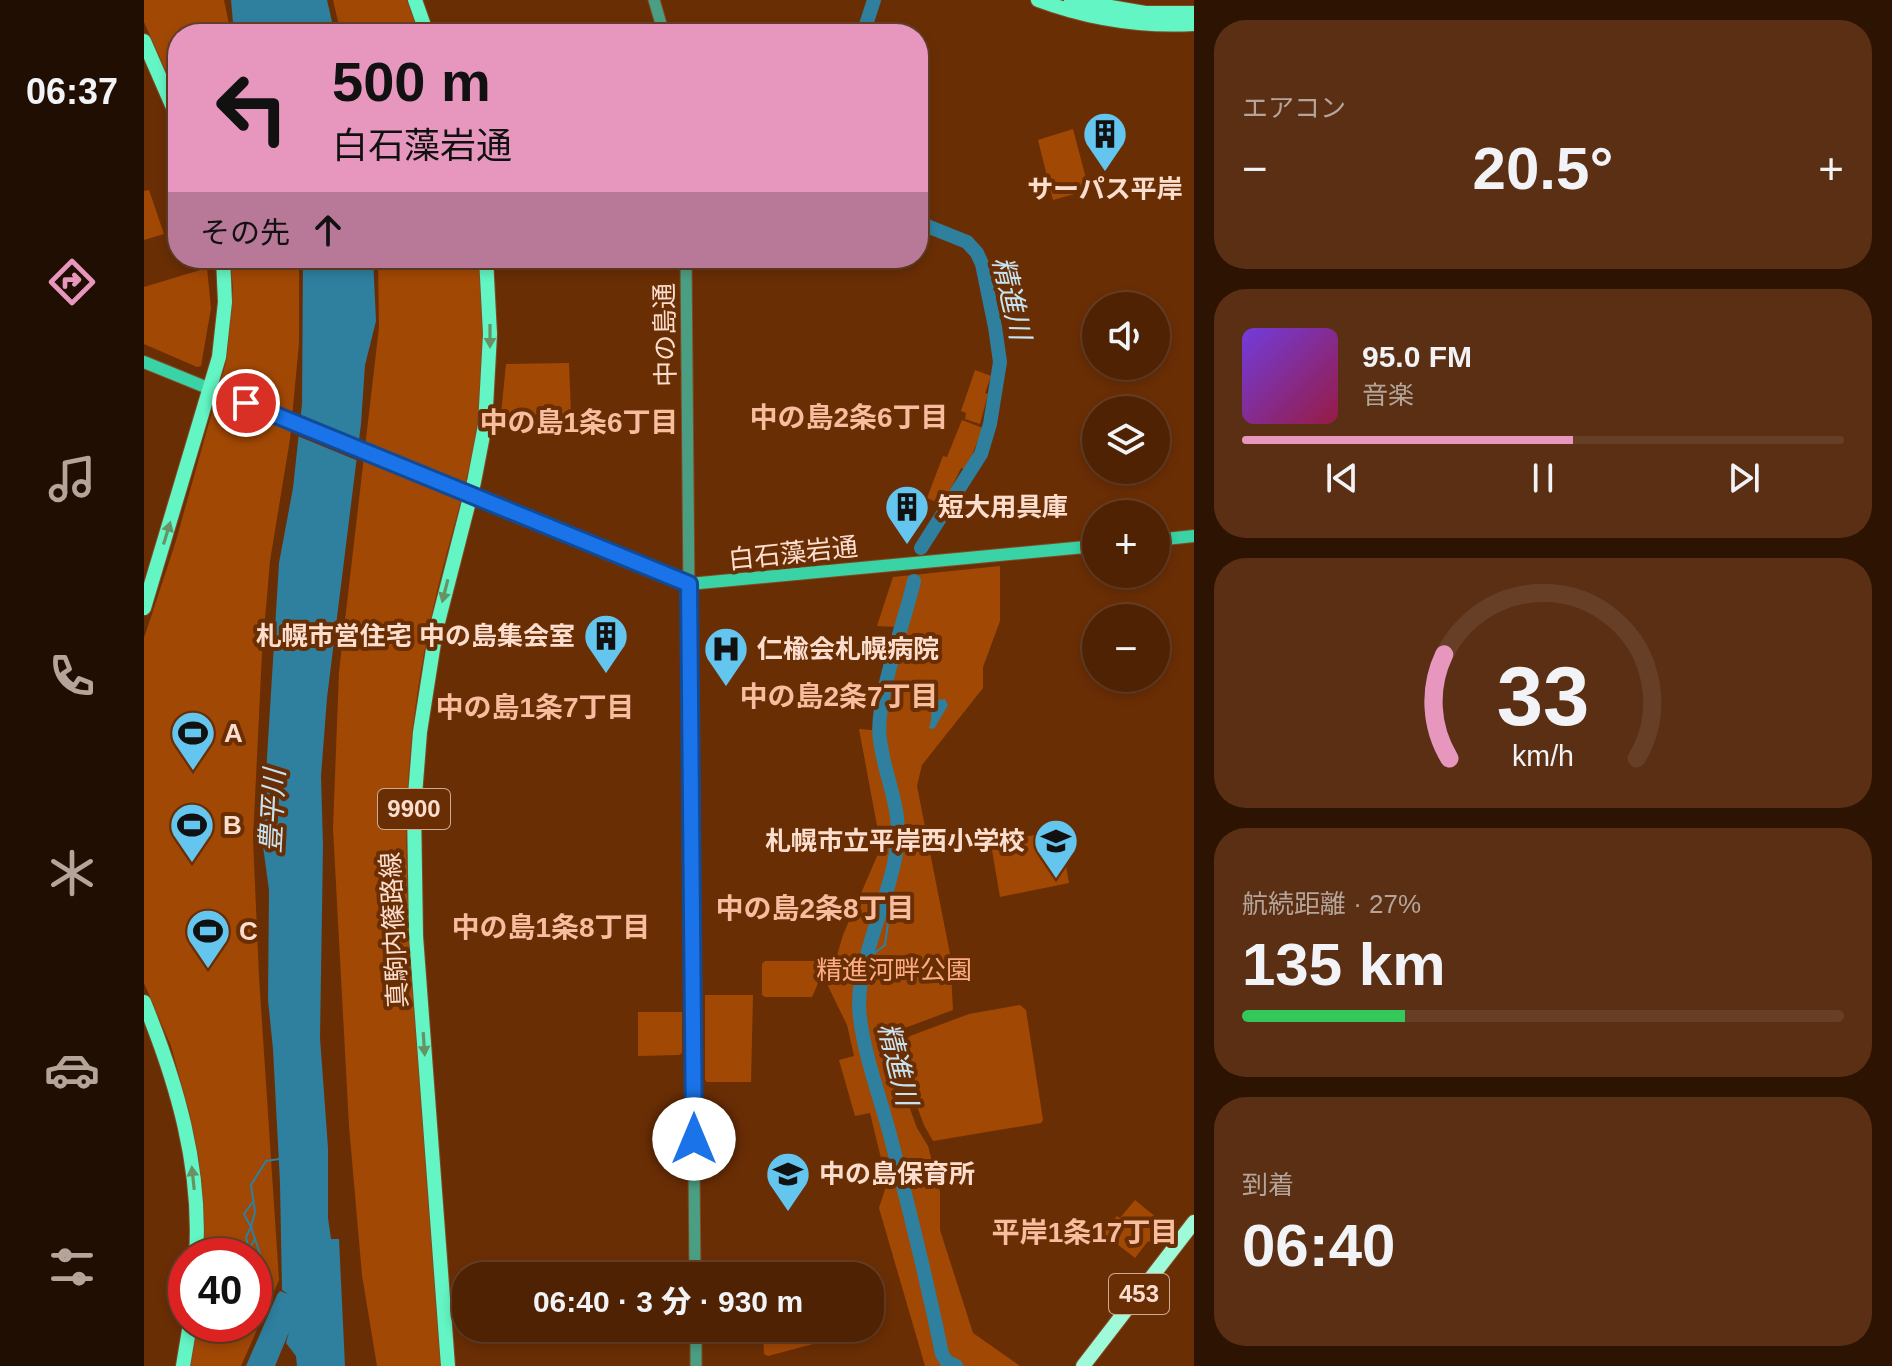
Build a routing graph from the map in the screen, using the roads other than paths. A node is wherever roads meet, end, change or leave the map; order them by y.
1 (415, 0) edge
2 (654, 0) edge
3 (1038, 0) edge
4 (1071, 0) edge
5 (1194, 13) edge
6 (423, 24) edge
7 (661, 24) edge
8 (1194, 24) edge
9 (144, 41) edge
10 (168, 96) edge
11 (223, 268) edge
12 (487, 268) edge
13 (686, 268) edge
14 (144, 362) edge
15 (215, 391) junction
16 (466, 494) junction
17 (1194, 536) edge
18 (1170, 539) edge
19 (1082, 547) edge
20 (689, 584) junction
21 (144, 608) edge
22 (144, 1002) edge
23 (1194, 1222) edge
24 (196, 1238) edge
25 (695, 1262) edge
26 (187, 1342) edge
27 (696, 1342) edge
28 (183, 1366) edge
29 (448, 1366) edge
30 (696, 1366) edge
31 (1083, 1366) edge

1 - 6 main road
2 - 7 street
3 - 8 main road
4 - 5 main road
9 - 10 main road
11 - 15 main road
12 -> 16 main road, 真駒内篠路線 / 9900
13 - 20 street, 中の島通
14 - 15 main road
15 - 16 main road, 白石藻岩通
21 -> 15 main road
16 - 20 main road, 白石藻岩通
16 -> 29 main road, 真駒内篠路線 / 9900
17 - 18 main road
19 - 20 main road, 白石藻岩通
20 - 25 street, 中の島通
24 -> 22 main road
23 - 31 highway, 453
26 - 28 main road
27 - 30 street

